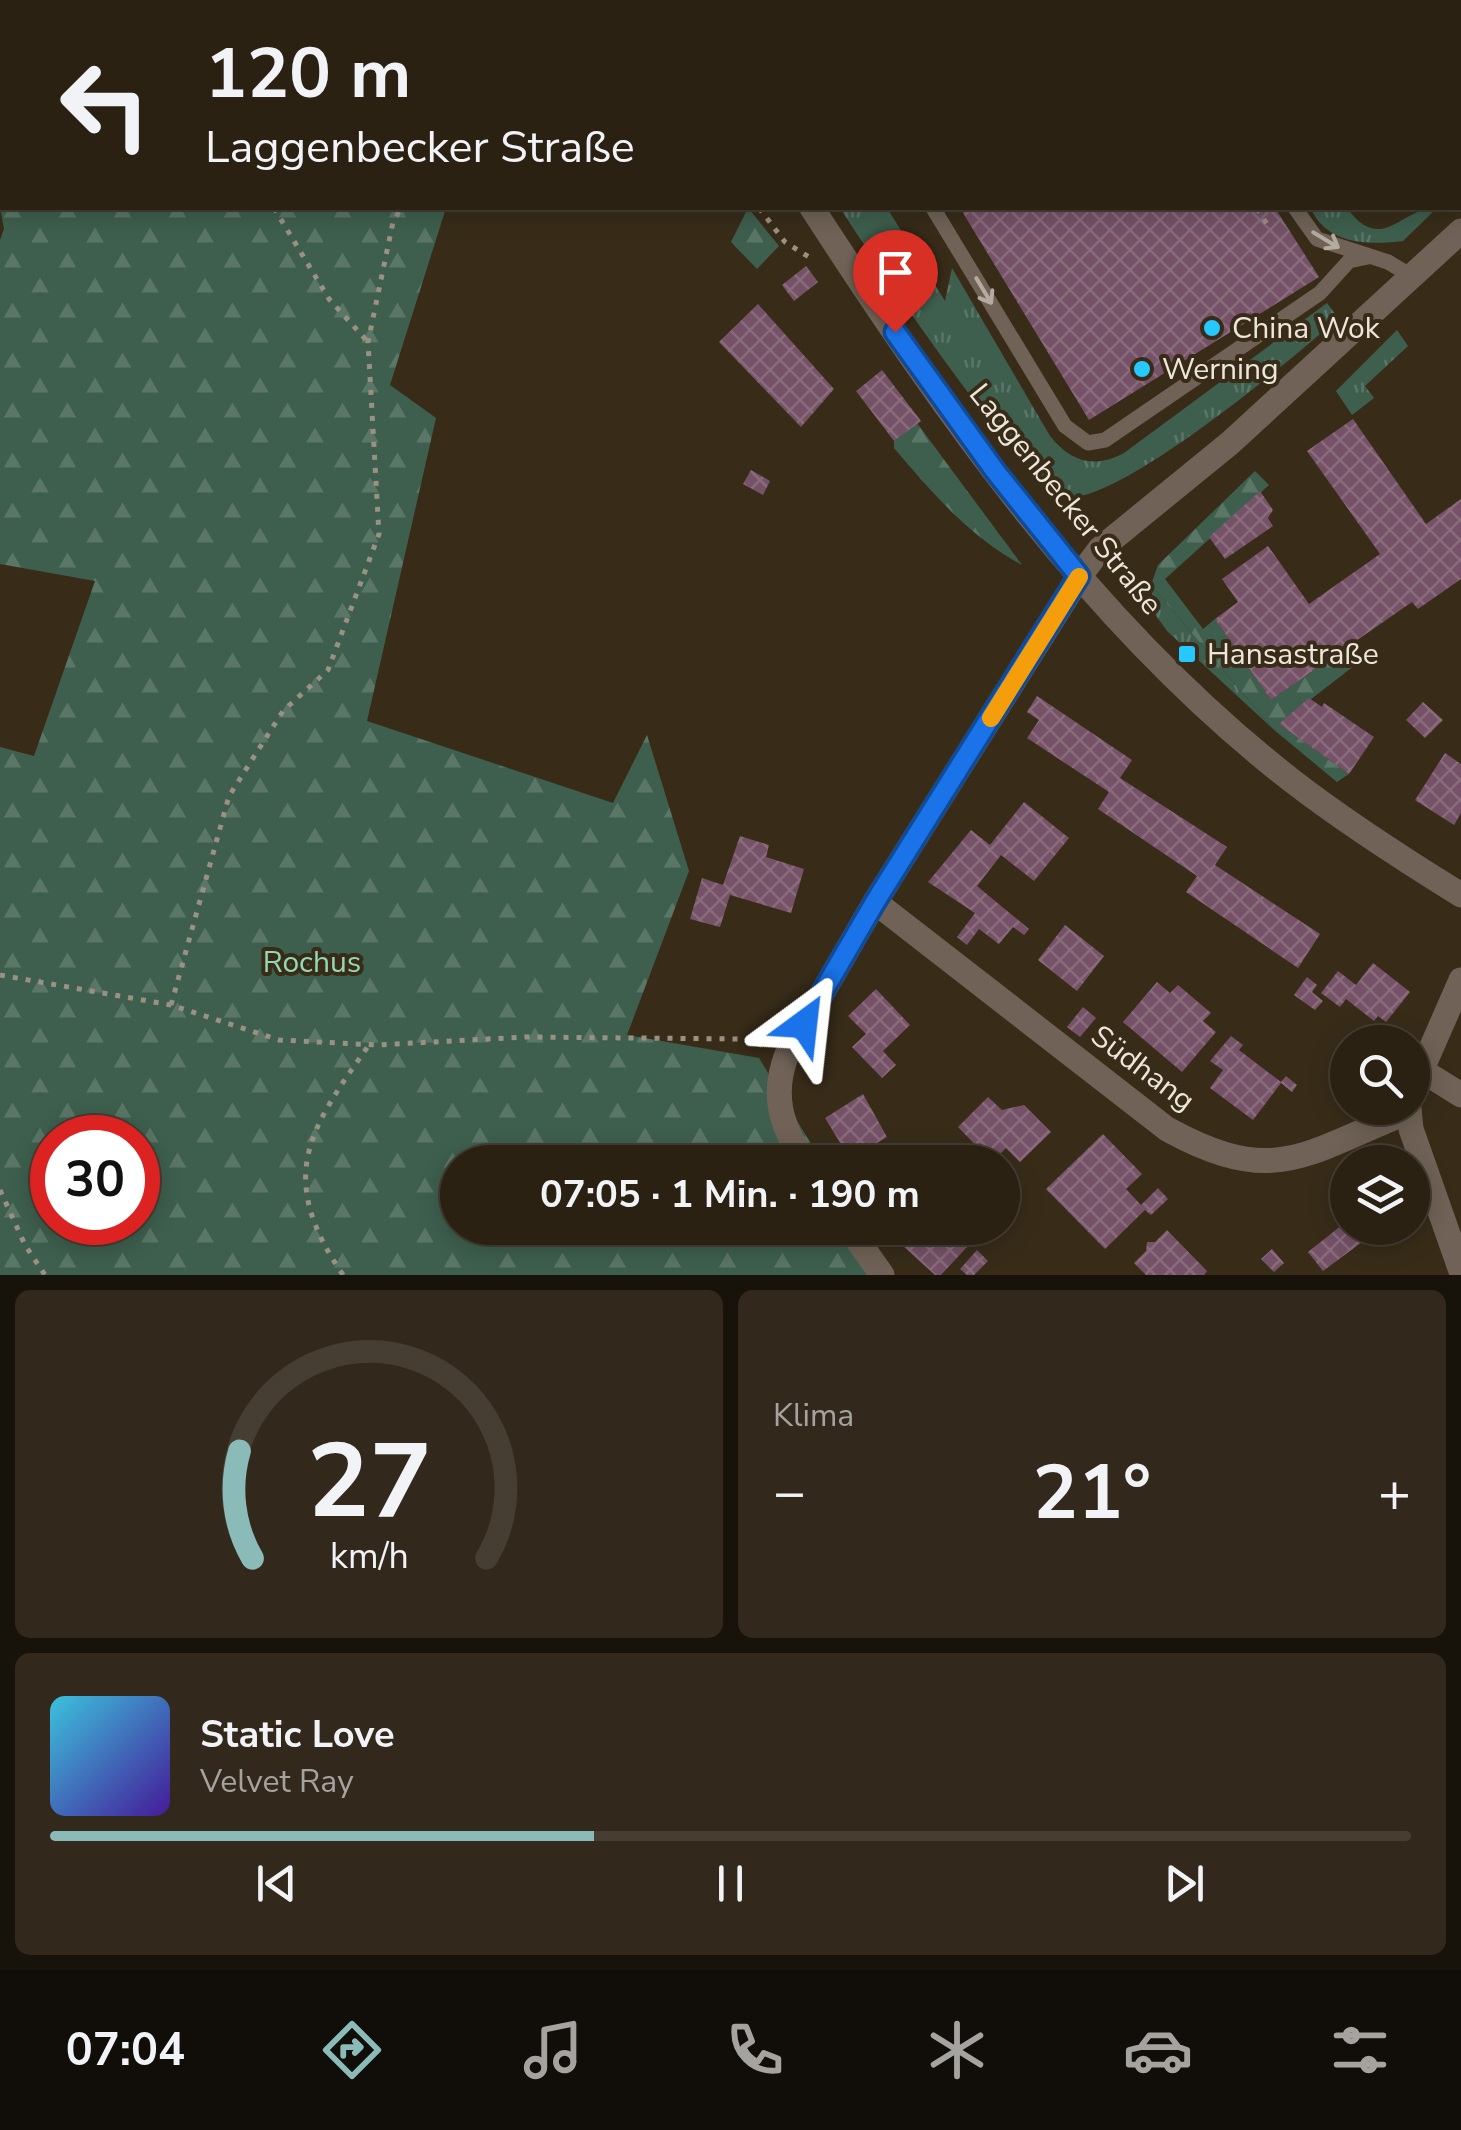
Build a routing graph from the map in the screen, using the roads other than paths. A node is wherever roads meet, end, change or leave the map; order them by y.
1 (813, 210) edge
2 (934, 210) edge
3 (1296, 210) edge
4 (1461, 231) edge
5 (1368, 258) junction
6 (1413, 277) junction
7 (1079, 576) junction
8 (1461, 895) edge
9 (875, 902) junction
10 (1461, 980) edge
11 (1430, 1054) edge
12 (1430, 1095) edge
13 (1461, 1095) edge
14 (1360, 1125) edge
15 (1421, 1125) edge
16 (793, 1145) edge
17 (862, 1245) edge
18 (1461, 1272) edge
19 (882, 1275) edge

1 - 7 street, Laggenbecker Straße
2 -> 5 lane
3 -> 5 lane
4 - 6 street
5 - 6 lane
6 - 7 street
7 - 8 street, Laggenbecker Straße
7 - 9 street
9 - 14 street, Südhang
9 - 16 street
10 - 11 street
12 - 13 street
15 - 18 street
17 - 19 street

